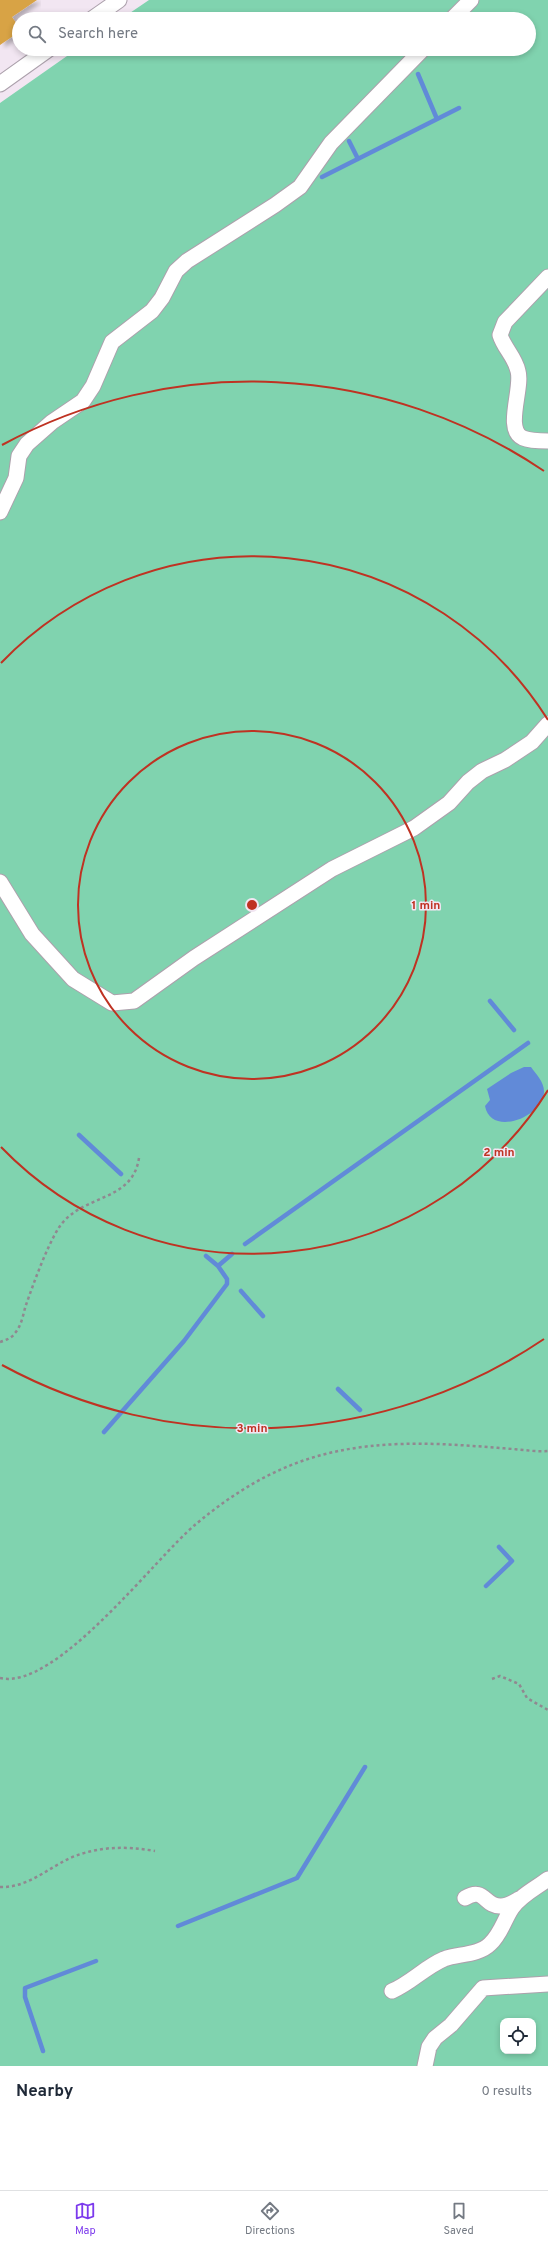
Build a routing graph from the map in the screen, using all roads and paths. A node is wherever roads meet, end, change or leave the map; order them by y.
1 (119, 0) edge
2 (471, 0) edge
3 (102, 12) edge
4 (459, 12) edge
5 (39, 56) edge
6 (416, 56) edge
7 (0, 84) edge
8 (548, 277) edge
9 (548, 441) edge
10 (0, 512) edge
11 (548, 724) edge
12 (0, 882) edge
13 (139, 1158) dead end
14 (0, 1342) edge
15 (548, 1451) edge
16 (0, 1678) edge
17 (492, 1679) dead end
18 (548, 1710) edge
19 (155, 1851) dead end
20 (548, 1880) edge
21 (0, 1887) edge
22 (465, 1898) dead end
23 (520, 1898) junction
24 (548, 1984) edge
25 (392, 1991) dead end
26 (425, 2066) edge

1 - 3 street
2 - 4 street
5 - 7 street
6 - 10 street
8 - 9 street
11 - 12 street
13 - 14 path
15 - 16 path
17 - 18 path
19 - 21 path
20 - 23 street
22 - 23 street
23 - 25 street
24 - 26 street

